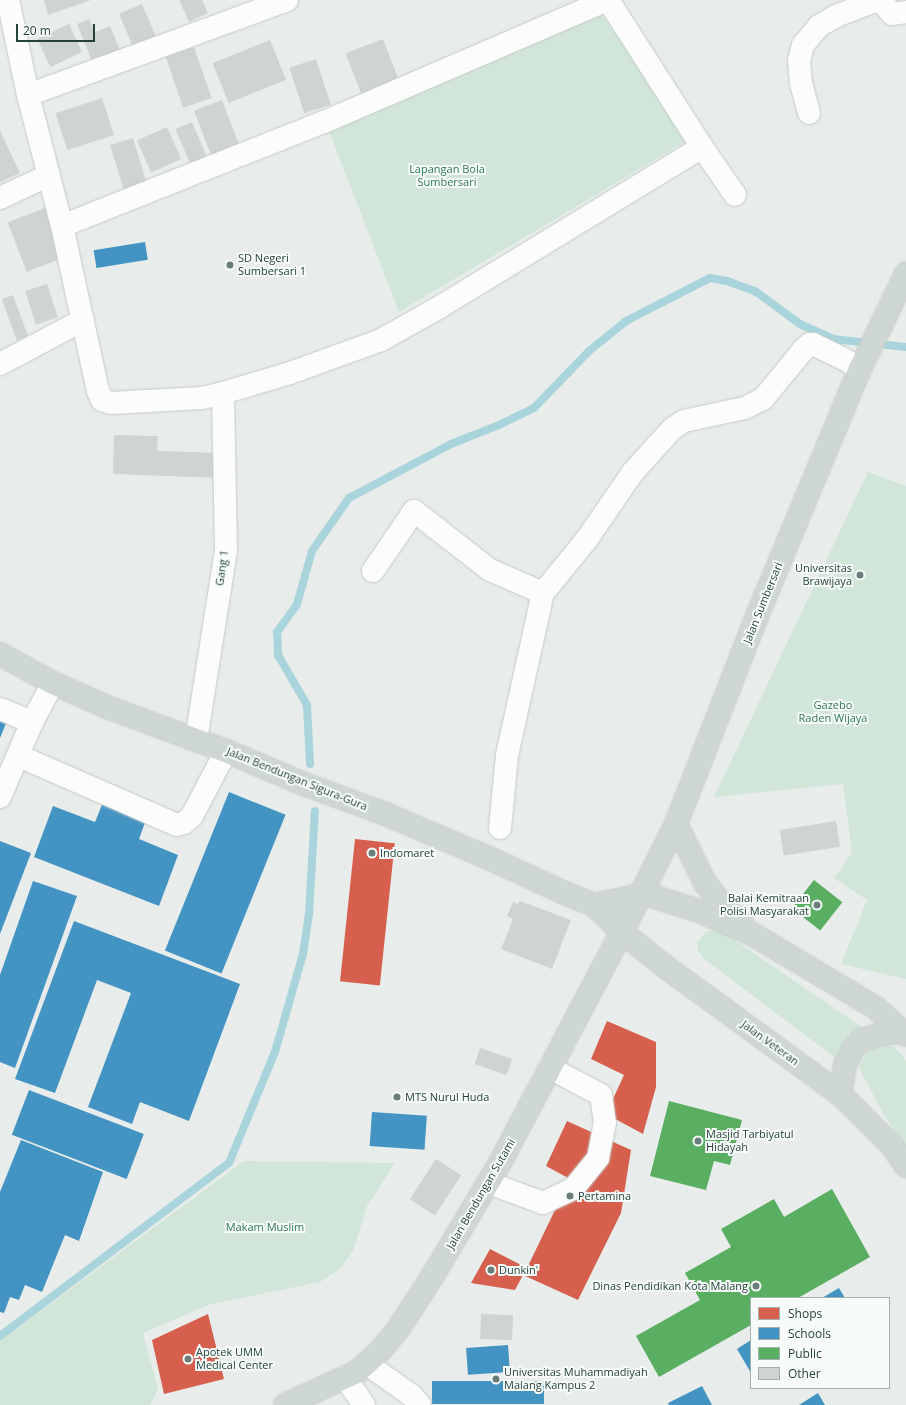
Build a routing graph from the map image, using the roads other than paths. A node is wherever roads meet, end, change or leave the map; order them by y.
1 (8, 0) edge
2 (287, 0) edge
3 (608, 0) edge
4 (879, 0) edge
5 (906, 12) edge
6 (9, 53) edge
7 (28, 95) junction
8 (809, 113) dead end
9 (702, 147) junction
10 (49, 176) junction
11 (735, 195) dead end
12 (0, 198) edge
13 (62, 226) junction
14 (906, 274) edge
15 (83, 320) junction
16 (863, 363) junction
17 (0, 364) edge
18 (223, 393) junction
19 (372, 571) dead end
20 (543, 593) junction
21 (0, 654) edge
22 (53, 682) junction
23 (0, 709) edge
24 (32, 722) junction
25 (196, 740) junction
26 (226, 750) junction
27 (19, 756) junction
28 (0, 797) edge
29 (676, 824) junction
30 (500, 828) dead end
31 (642, 893) junction
32 (594, 905) junction
33 (622, 932) junction
34 (754, 935) junction
35 (905, 1032) edge
36 (550, 1068) junction
37 (840, 1094) junction
38 (906, 1166) edge
39 (489, 1183) junction
40 (367, 1364) junction
41 (345, 1377) junction
42 (285, 1405) edge
43 (364, 1405) edge
44 (420, 1405) edge

1 - 6 street
2 - 7 street
3 - 9 street
3 - 13 street
4 - 5 street
4 - 8 street
6 - 7 street
7 - 10 street
9 - 11 street
9 - 18 street
10 - 12 street
10 - 13 street
13 - 15 street
14 - 16 main road, Jalan Sumbersari
15 - 17 street
15 - 18 street
16 - 20 street
16 - 29 main road, Jalan Sumbersari
18 - 25 street, Gang 1
19 - 20 street
20 - 30 street
21 - 22 main road, Jalan Bendungan Sigura-Gura
22 - 24 street
22 - 25 main road, Jalan Bendungan Sigura-Gura
23 - 24 street
24 - 27 street
25 - 26 main road, Jalan Bendungan Sigura-Gura
26 - 27 street
26 - 32 main road, Jalan Bendungan Sigura-Gura
27 - 28 street
29 - 31 main road, Jalan Sumbersari
29 - 34 main road
31 - 32 main road
31 - 33 main road, Jalan Sumbersari
31 - 34 main road
32 - 33 main road, Jalan Veteran
33 - 36 main road, Jalan Bendungan Sutami
33 - 37 main road, Jalan Veteran
34 - 35 main road
35 - 37 main road
36 - 39 main road, Jalan Bendungan Sutami
36 - 39 street
37 - 38 main road, Jalan Veteran
39 - 40 main road, Jalan Bendungan Sutami
40 - 41 main road, Jalan Bendungan Sutami
40 - 44 street
41 - 42 main road, Jalan Bendungan Sutami
41 - 43 street

